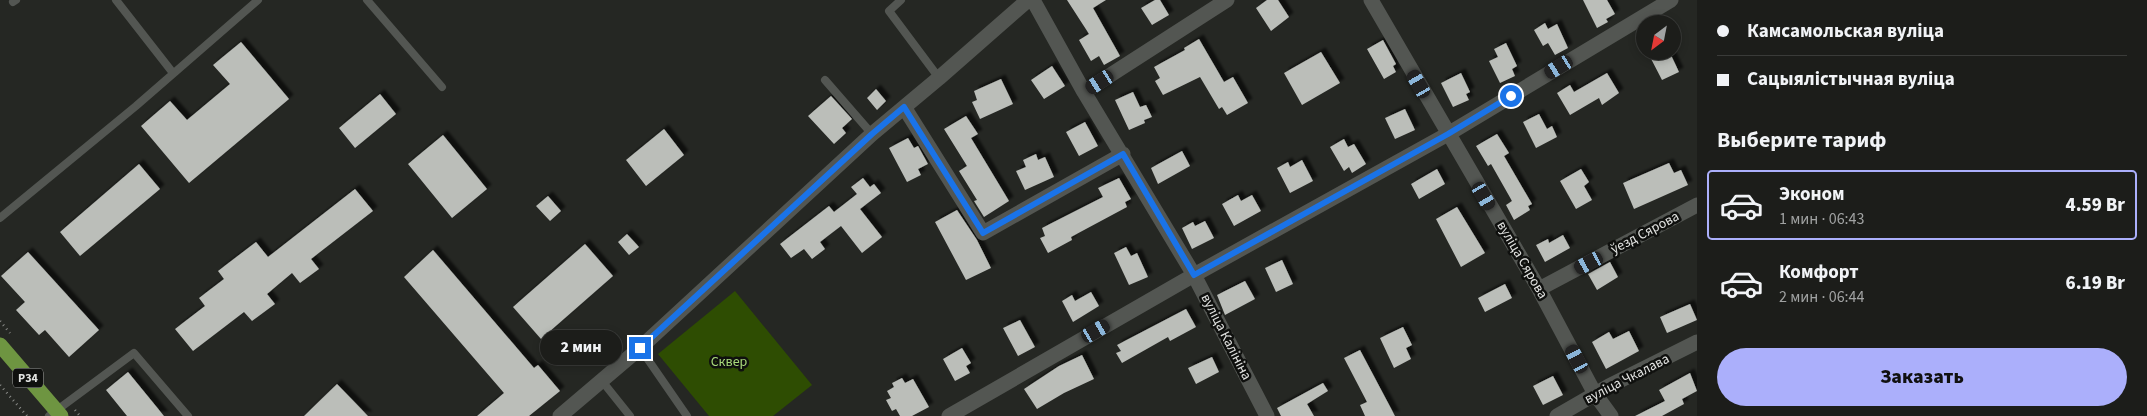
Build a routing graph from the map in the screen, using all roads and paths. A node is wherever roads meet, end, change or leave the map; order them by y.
1 (116, 0) edge
2 (258, 0) edge
3 (367, 0) edge
4 (901, 0) edge
5 (1028, 0) edge
6 (1033, 0) edge
7 (1227, 0) edge
8 (1372, 0) edge
9 (1671, 0) edge
10 (173, 73) junction
11 (939, 78) junction
12 (825, 80) dead end
13 (442, 87) dead end
14 (1084, 92) junction
15 (904, 107) junction
16 (872, 134) junction
17 (1448, 134) junction
18 (1123, 154) junction
19 (1697, 205) edge
20 (0, 218) edge
21 (1194, 275) junction
22 (1540, 289) junction
23 (1697, 342) edge
24 (0, 345) edge
25 (640, 348) junction
26 (602, 381) junction
27 (0, 385) edge
28 (1595, 394) junction
29 (56, 414) edge
30 (27, 416) edge
31 (188, 416) edge
32 (560, 416) edge
33 (630, 416) edge
34 (687, 416) edge
35 (949, 416) edge
36 (1267, 416) edge
37 (1557, 416) edge
38 (1611, 416) edge

1 - 10 lane
2 - 10 lane
3 - 13 lane
4 - 11 lane
5 - 11 street
6 - 14 street, вуліца Калініна
7 - 14 street
8 - 17 street, вуліца Сярова
9 - 17 street
10 - 20 lane
11 - 15 street
12 - 16 lane
14 - 18 street, вуліца Калініна
15 - 16 street
15 - 18 street
16 - 25 street
17 - 21 street
17 - 22 street, вуліца Сярова
18 - 21 street, вуліца Калініна
19 - 22 street, ўезд Сярова
21 - 35 street
21 - 36 street, вуліца Калініна
22 - 28 street, вуліца Сярова
23 - 28 street, вуліца Чкалава
24 - 29 main road, Р34
25 - 26 street
25 - 34 lane
26 - 32 street
26 - 33 lane
27 - 30 path
28 - 37 street, вуліца Чкалава
28 - 38 street, вуліца Сярова
29 - 31 lane

